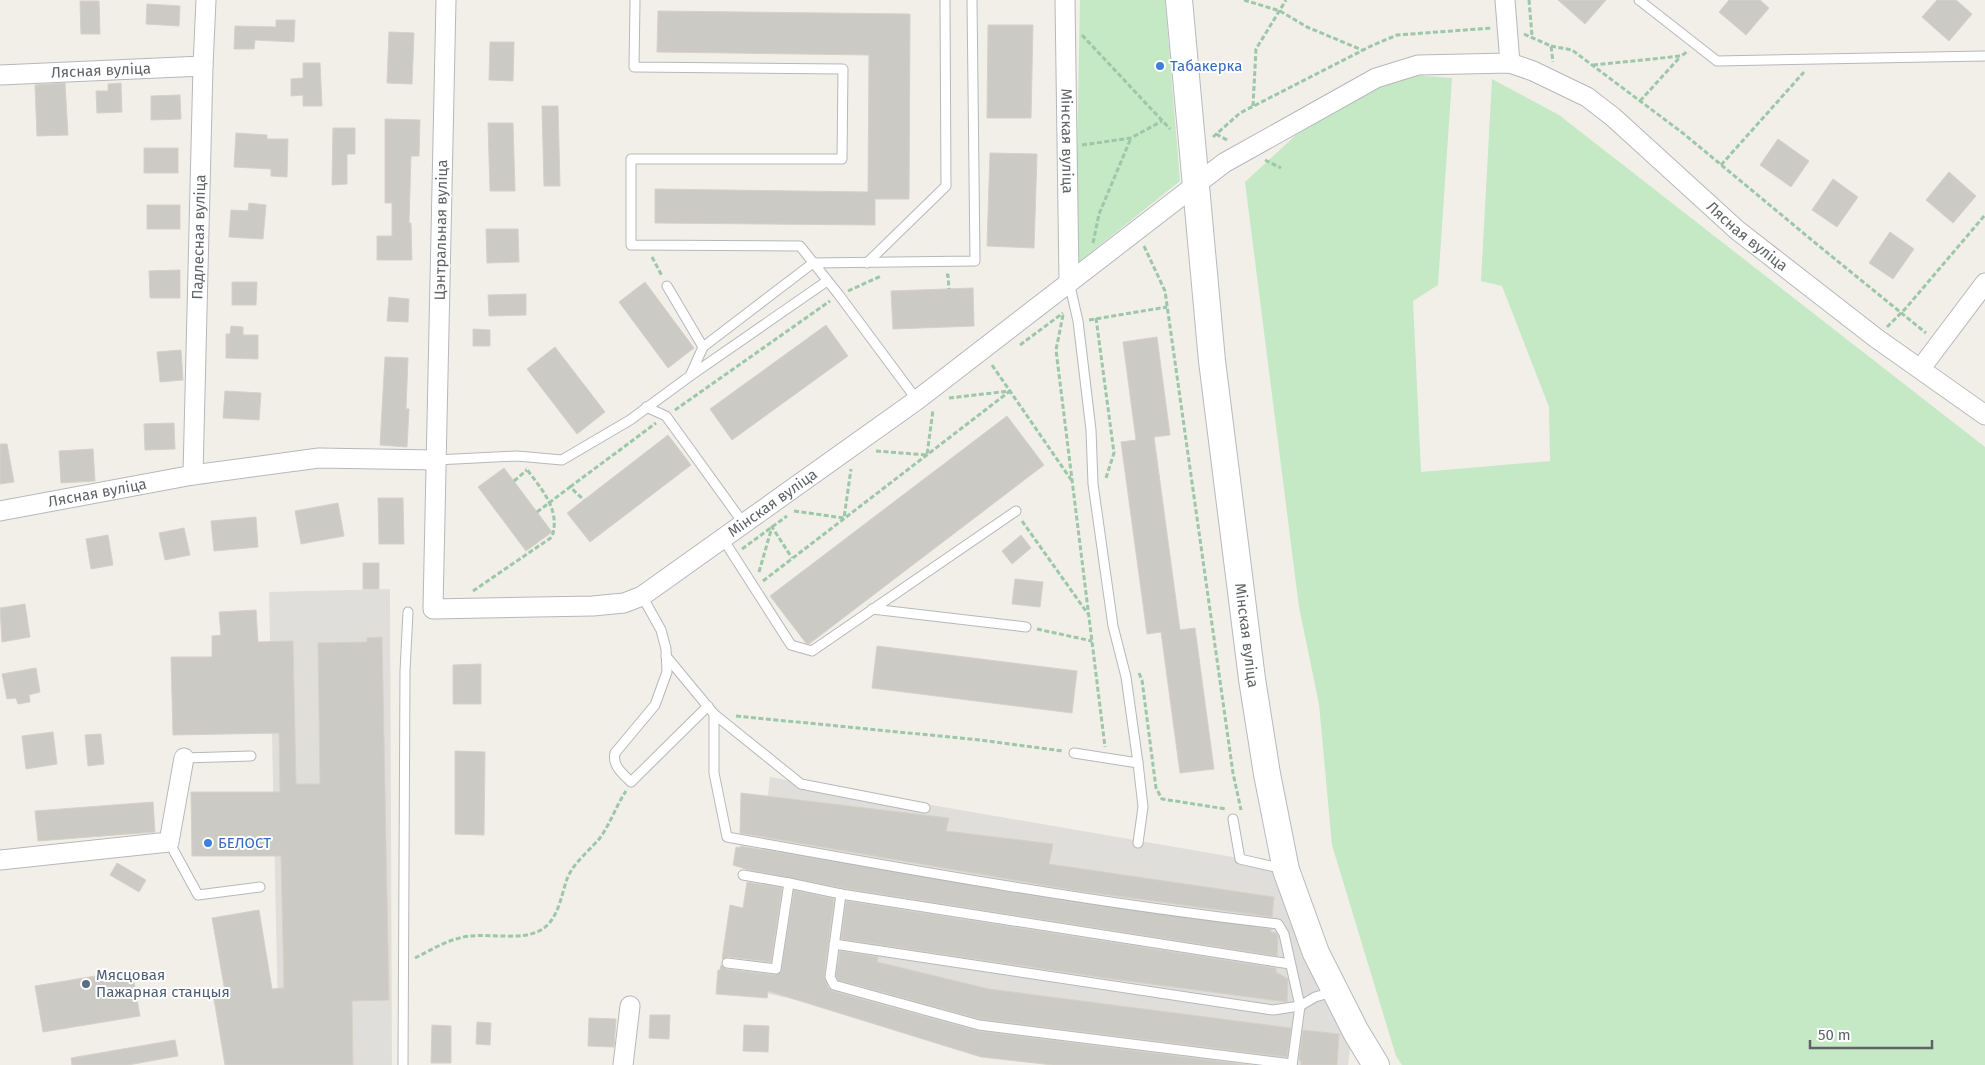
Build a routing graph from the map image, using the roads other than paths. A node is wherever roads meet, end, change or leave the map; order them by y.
1 (206, 0) edge
2 (446, 0) edge
3 (945, 0) edge
4 (972, 0) edge
5 (1179, 0) edge
6 (1505, 0) edge
7 (1639, 0) edge
8 (635, 1) edge
9 (1065, 8) edge
10 (1985, 56) edge
11 (1510, 63) junction
12 (203, 66) junction
13 (0, 75) edge
14 (1195, 185) junction
15 (813, 263) junction
16 (867, 263) junction
17 (827, 281) junction
18 (1068, 281) junction
19 (1985, 283) edge
20 (667, 286) road end
21 (703, 347) junction
22 (1921, 368) junction
23 (690, 376) junction
24 (925, 404) junction
25 (646, 406) junction
26 (1985, 415) edge
27 (436, 460) junction
28 (193, 475) junction
29 (0, 511) edge
30 (1016, 512) road end
31 (745, 524) junction
32 (723, 539) junction
33 (642, 596) junction
34 (439, 609) joint
35 (872, 609) junction
36 (408, 612) dead end
37 (1026, 627) road end
38 (666, 656) junction
39 (711, 710) junction
40 (1074, 753) road end
41 (251, 756) dead end
42 (184, 758) joint
43 (1138, 763) junction
44 (925, 808) dead end
45 (1233, 819) dead end
46 (169, 842) junction
47 (1138, 843) dead end
48 (0, 860) edge
49 (1286, 870) junction
50 (743, 875) dead end
51 (789, 883) junction
52 (260, 887) dead end
53 (841, 894) junction
54 (834, 944) junction
55 (727, 963) dead end
56 (1290, 964) junction
57 (1335, 992) junction
58 (630, 1006) dead end
59 (1300, 1006) junction
60 (1240, 1062) edge
61 (402, 1065) edge
62 (623, 1065) edge
63 (1292, 1065) edge
64 (1376, 1065) edge

1 - 12 street, Падлесная вуліца
2 - 27 street, Цэнтральная вуліца
3 - 16 lane
4 - 16 lane
5 - 14 main road, Мінская вуліца
6 - 11 street
7 - 10 lane
8 - 15 lane
9 - 18 street, Мінская вуліца
11 - 14 street
11 - 22 street, Лясная вуліца
12 - 13 street, Лясная вуліца
12 - 28 street, Падлесная вуліца
14 - 18 street, Мінская вуліца
14 - 49 main road, Мінская вуліца
15 - 16 lane
15 - 17 lane
15 - 21 lane
17 - 23 lane
17 - 24 lane
18 - 24 street, Мінская вуліца
18 - 43 lane
19 - 22 street
20 - 21 lane
21 - 23 lane
22 - 26 street, Лясная вуліца
23 - 25 lane
24 - 31 street, Мінская вуліца
25 - 27 lane
25 - 31 lane
27 - 28 street
27 - 34 street, Цэнтральная вуліца
28 - 29 street, Лясная вуліца
30 - 35 lane
31 - 32 street, Мінская вуліца
32 - 33 street, Мінская вуліца
32 - 35 lane
33 - 34 street, Мінская вуліца
33 - 38 lane
35 - 37 lane
36 - 61 lane
38 - 39 lane
38 - 39 lane
39 - 44 lane
39 - 56 lane
40 - 43 lane
41 - 42 lane
42 - 46 street
43 - 47 lane
45 - 49 lane
46 - 48 street
46 - 52 lane
49 - 57 main road, Мінская вуліца
50 - 51 lane
51 - 53 lane
51 - 55 lane
53 - 54 lane
53 - 56 lane
54 - 59 lane
54 - 60 lane
56 - 59 lane
57 - 59 lane
57 - 64 main road, Мінская вуліца
58 - 62 street
59 - 63 lane
60 - 63 lane

